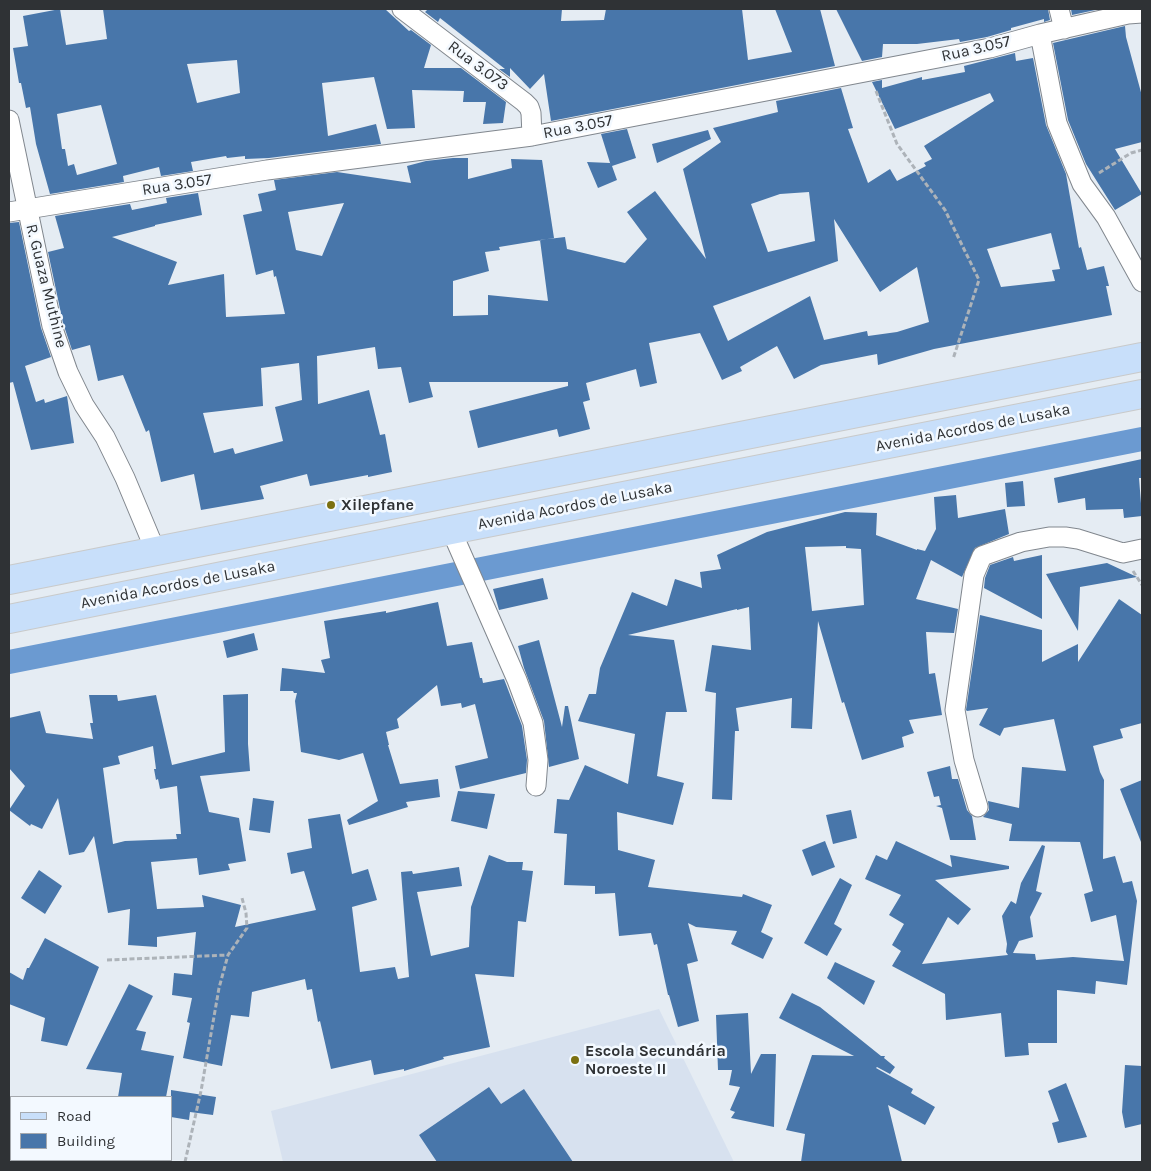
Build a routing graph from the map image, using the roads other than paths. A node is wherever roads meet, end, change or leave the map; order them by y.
1 (402, 9) edge
2 (1059, 9) edge
3 (1142, 13) edge
4 (1064, 28) junction
5 (1040, 34) junction
6 (9, 120) edge
7 (532, 136) junction
8 (27, 209) junction
9 (9, 212) edge
10 (1142, 282) edge
11 (1142, 357) edge
12 (1142, 394) edge
13 (451, 530) junction
14 (1142, 549) edge
15 (156, 552) junction
16 (9, 580) edge
17 (9, 619) edge
18 (536, 786) dead end
19 (978, 807) dead end

1 - 7 street, Rua 3.073
2 - 4 street
3 - 4 street, Rua 3.057
4 - 5 street, Rua 3.057
5 - 7 street, Rua 3.057
5 - 10 street
6 - 8 street, R. Guaza Muthine
7 - 8 street, Rua 3.057
8 - 9 street, Rua 3.057
8 - 15 street, R. Guaza Muthine
11 - 15 main road
12 - 13 main road, Avenida Acordos de Lusaka
13 - 17 main road, Avenida Acordos de Lusaka
13 - 18 street
14 - 19 street
15 - 16 main road

